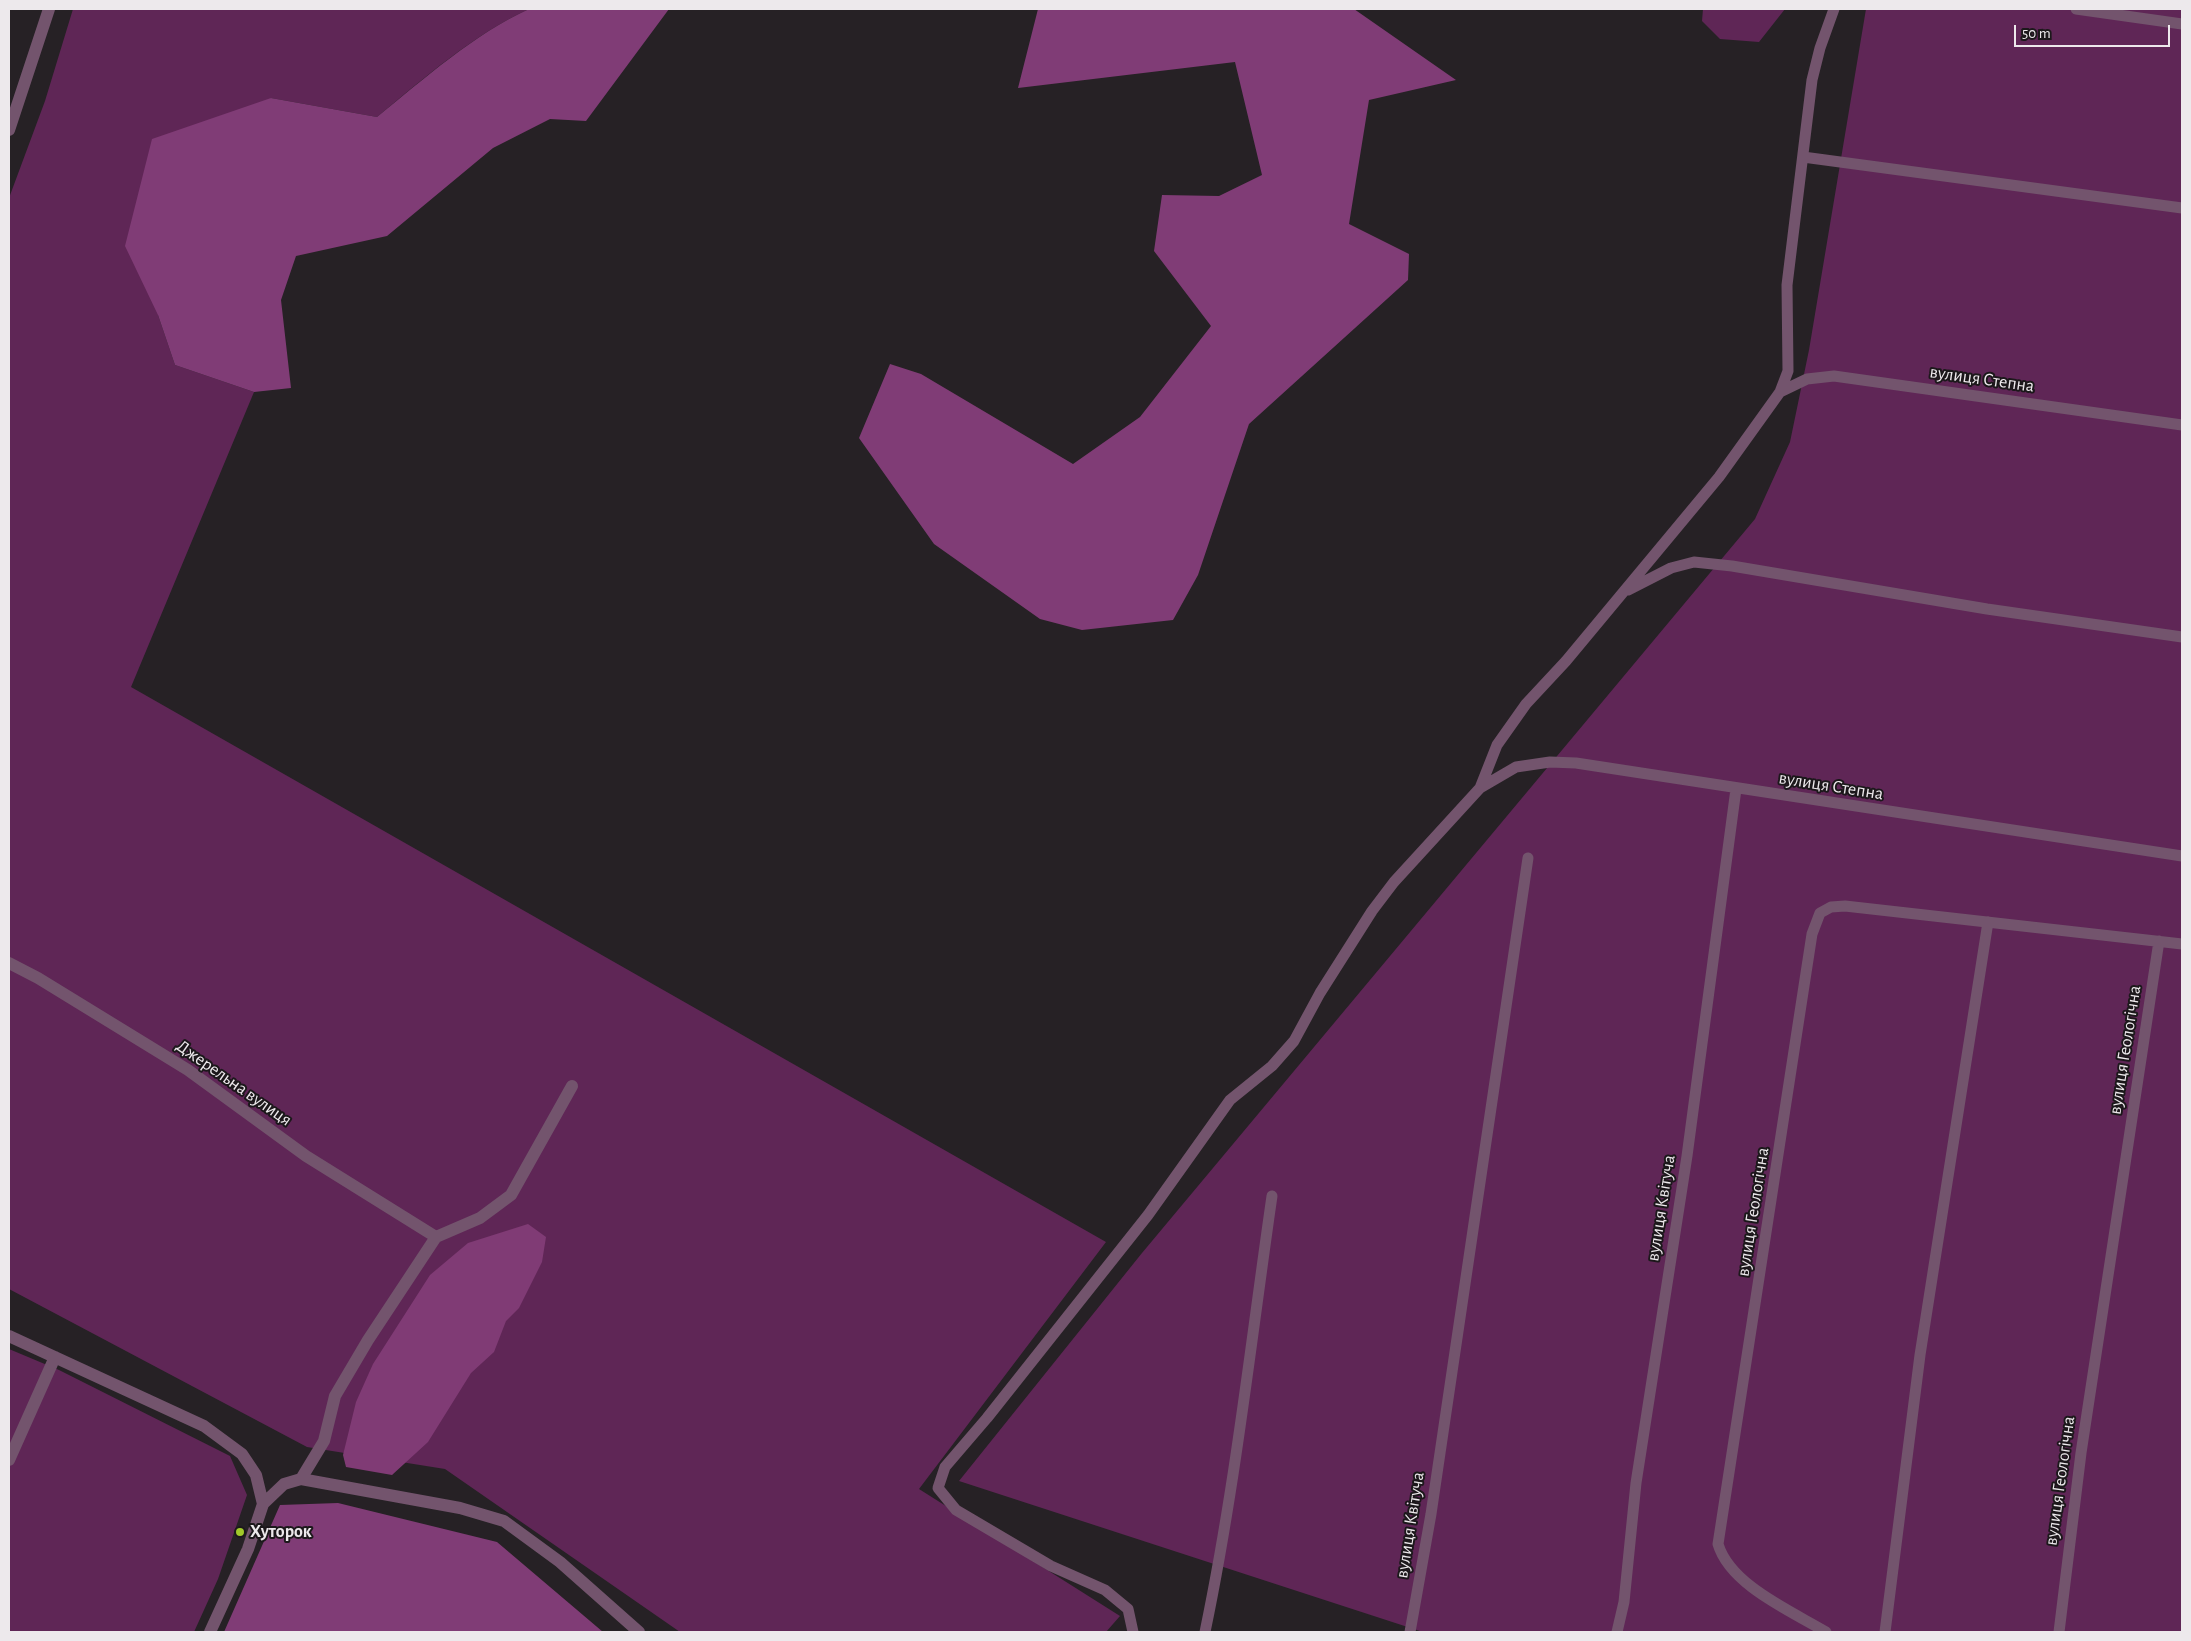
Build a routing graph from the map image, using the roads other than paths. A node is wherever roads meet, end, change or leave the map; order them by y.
1 (48, 9) edge
2 (1834, 9) edge
3 (2076, 9) edge
4 (2182, 24) edge
5 (9, 130) edge
6 (1803, 157) junction
7 (2182, 208) edge
8 (1780, 392) junction
9 (2182, 425) edge
10 (1622, 593) junction
11 (2182, 637) edge
12 (1480, 788) junction
13 (1736, 789) junction
14 (2182, 856) edge
15 (1528, 858) dead end
16 (1988, 922) junction
17 (2159, 941) junction
18 (2182, 944) edge
19 (9, 964) edge
20 (572, 1086) dead end
21 (1272, 1196) dead end
22 (436, 1236) junction
23 (9, 1336) edge
24 (55, 1357) junction
25 (9, 1460) edge
26 (301, 1479) junction
27 (263, 1504) junction
28 (210, 1632) edge
29 (639, 1632) edge
30 (1133, 1632) edge
31 (1205, 1632) edge
32 (1410, 1632) edge
33 (1617, 1632) edge
34 (1826, 1632) edge
35 (1885, 1632) edge
36 (2059, 1632) edge

1 - 5 street
2 - 6 lane
3 - 4 lane
6 - 7 lane
6 - 8 lane
8 - 9 lane, вулиця Степна
8 - 10 lane
10 - 11 lane
10 - 12 lane
12 - 13 lane, вулиця Степна
12 - 30 lane
13 - 14 lane, вулиця Степна
13 - 33 lane, вулиця Квітуча
15 - 32 lane, вулиця Квітуча
16 - 17 lane, вулиця Геологічна
16 - 34 lane, вулиця Геологічна
16 - 35 lane
17 - 18 lane
17 - 36 lane, вулиця Геологічна
19 - 22 street, Джерельна вулиця
20 - 22 street
21 - 31 lane
22 - 26 street
23 - 24 street
24 - 25 street
24 - 27 street
26 - 27 street
26 - 29 street
27 - 28 street

